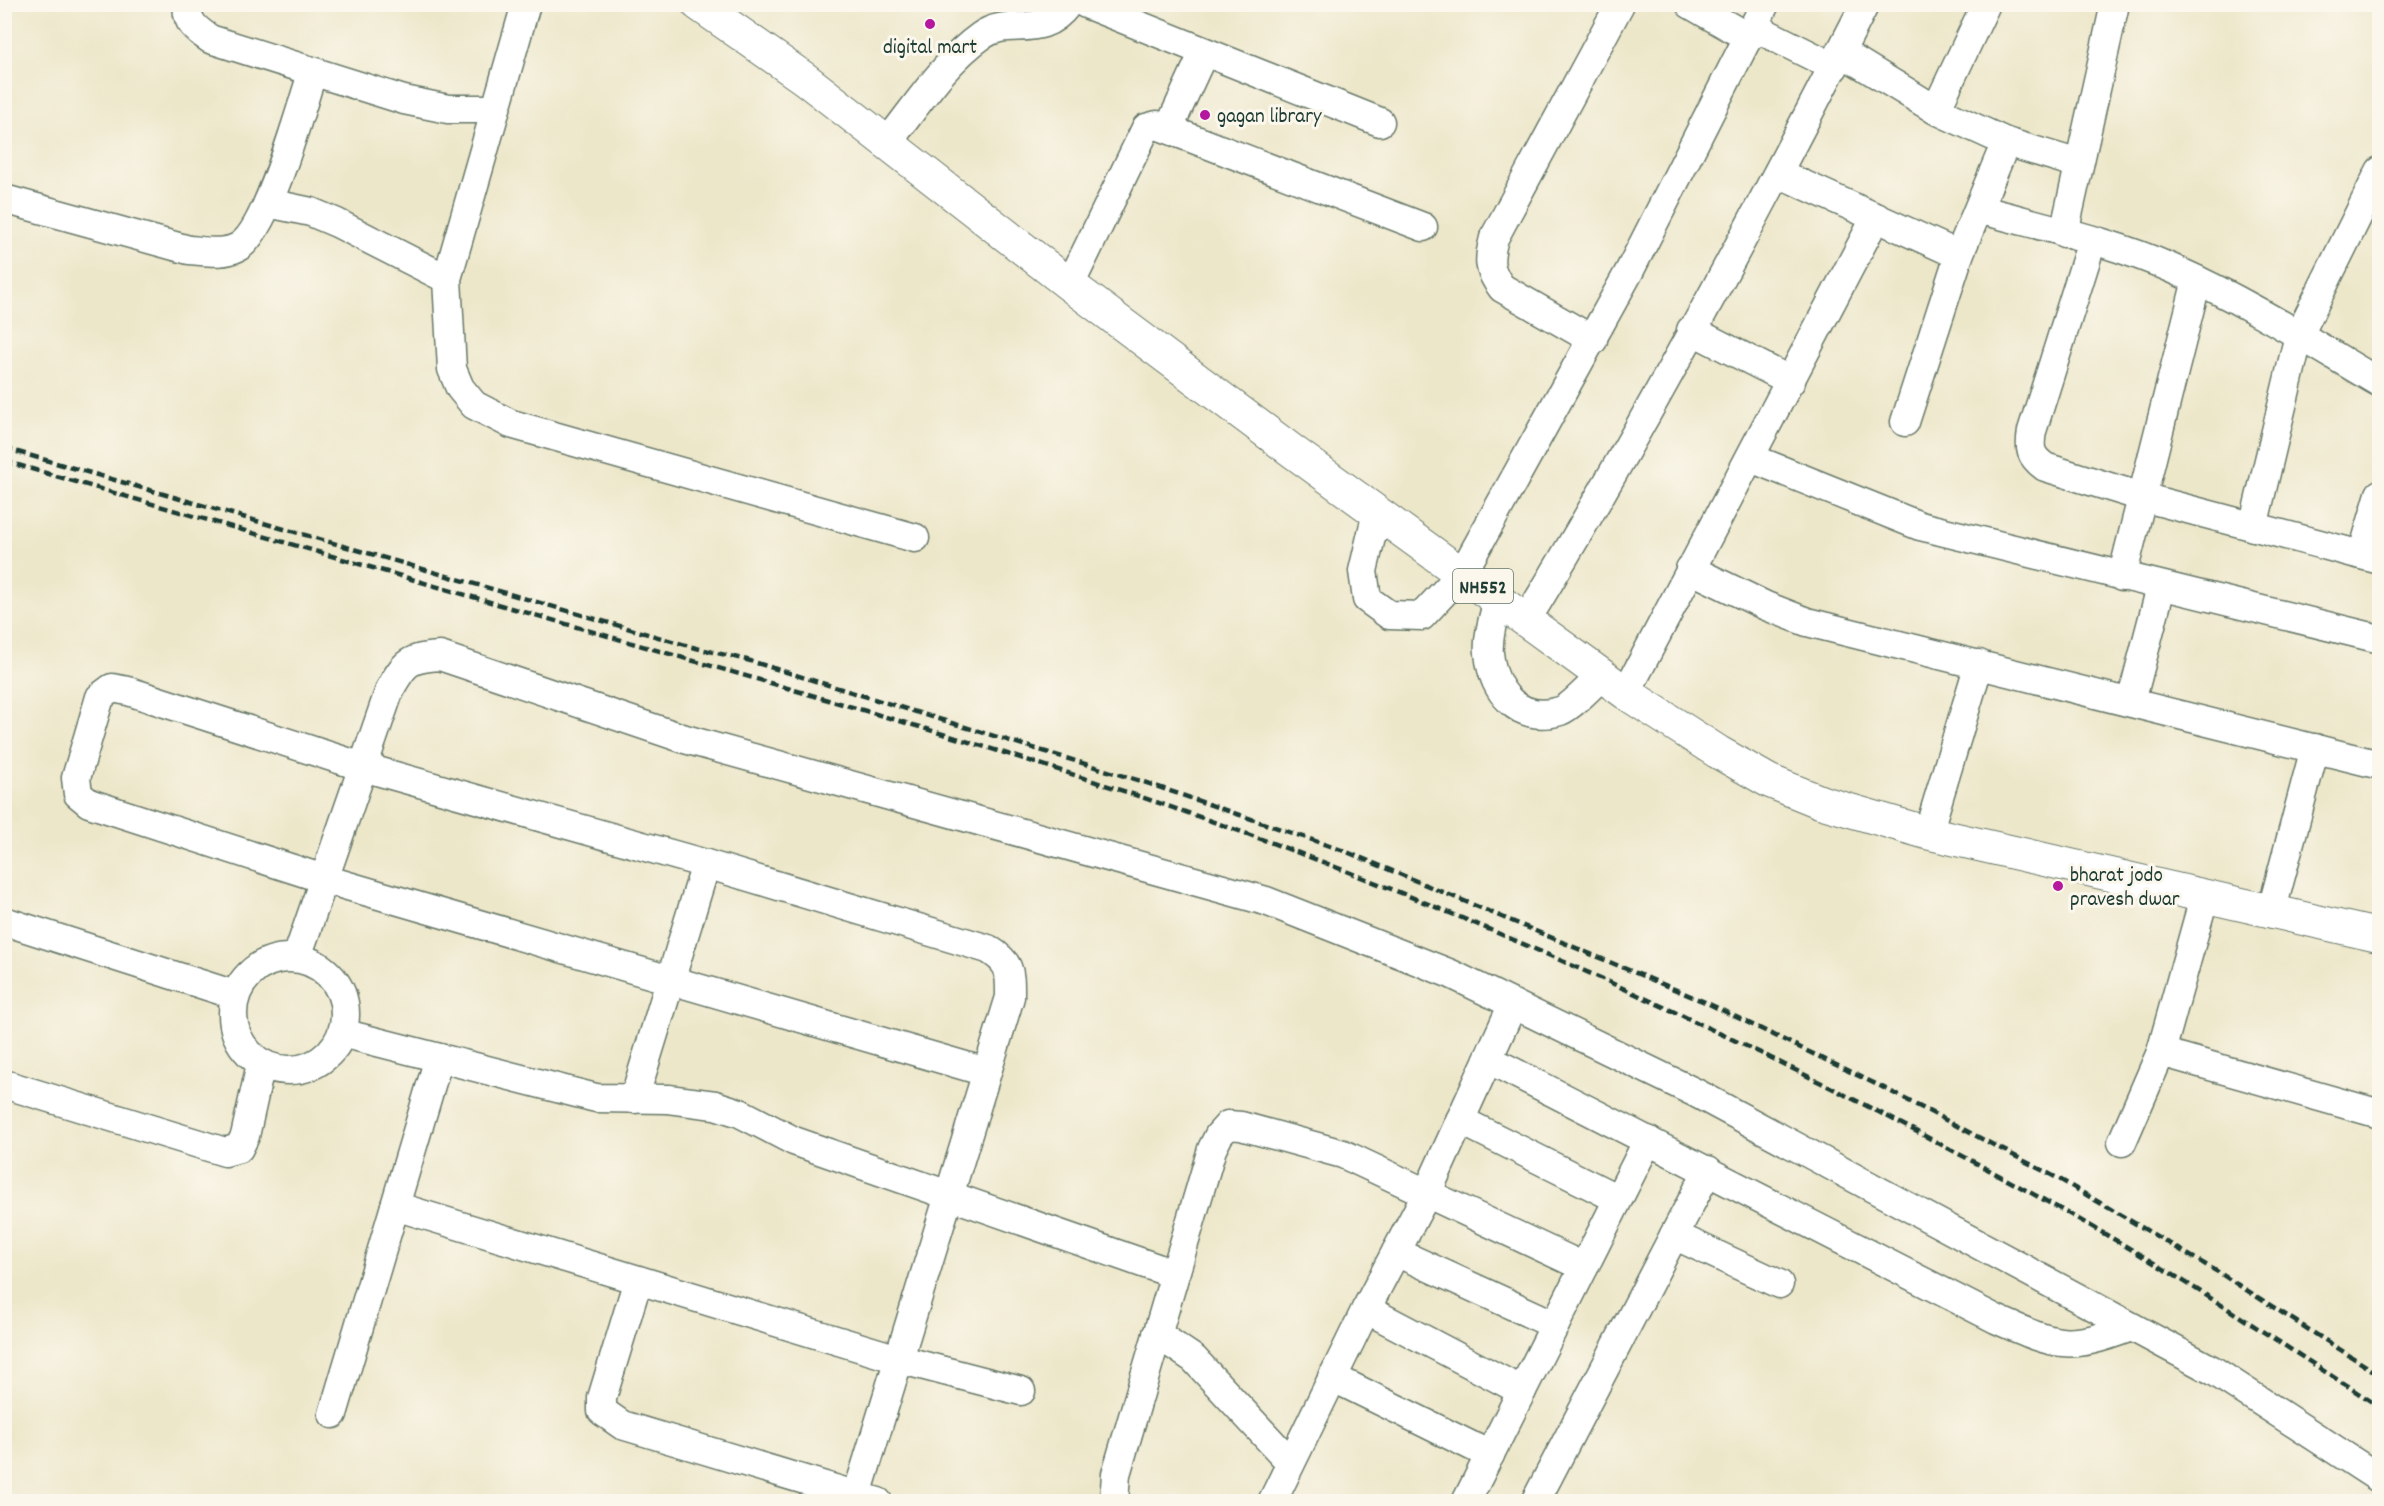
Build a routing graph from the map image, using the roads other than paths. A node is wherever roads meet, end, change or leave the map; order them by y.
1 (188, 4) edge
2 (526, 4) edge
3 (698, 4) edge
4 (1068, 4) edge
5 (1086, 4) edge
6 (1620, 4) edge
7 (1690, 4) edge
8 (1865, 4) edge
9 (1986, 4) edge
10 (2115, 4) edge
11 (1756, 23) edge
12 (1204, 52) junction
13 (1837, 59) junction
14 (313, 71) junction
15 (494, 109) junction
16 (1936, 110) junction
17 (1380, 122) dead end
18 (1168, 128) junction
19 (2006, 142) junction
20 (887, 143) junction
21 (2079, 165) junction
22 (2379, 171) edge
23 (1779, 172) junction
24 (4, 199) edge
25 (268, 203) junction
26 (1979, 209) junction
27 (1876, 217) junction
28 (1423, 227) dead end
29 (2064, 233) junction
30 (2092, 241) junction
31 (1959, 255) junction
32 (447, 279) junction
33 (2197, 280) junction
34 (1070, 285) junction
35 (1691, 330) junction
36 (2299, 335) junction
37 (1593, 340) junction
38 (1791, 381) junction
39 (2379, 383) edge
40 (1905, 422) dead end
41 (1751, 458) junction
42 (2379, 494) edge
43 (2142, 497) junction
44 (1377, 512) junction
45 (2253, 527) junction
46 (915, 538) dead end
47 (2371, 557) edge
48 (1690, 569) junction
49 (1463, 572) junction
50 (2122, 577) junction
51 (2161, 587) junction
52 (1498, 597) junction
53 (1527, 619) junction
54 (2379, 639) edge
55 (1979, 664) junction
56 (1614, 684) junction
57 (2131, 702) junction
58 (2314, 748) junction
59 (2379, 765) edge
60 (363, 767) junction
61 (1928, 833) junction
62 (706, 864) junction
63 (324, 879) junction
64 (2204, 898) junction
65 (2271, 913) junction
66 (4, 921) edge
67 (2379, 936) edge
68 (297, 957) junction
69 (672, 980) junction
70 (235, 995) junction
71 (1513, 1004) junction
72 (342, 1033) junction
73 (2161, 1052) junction
74 (439, 1058) junction
75 (1488, 1059) junction
76 (261, 1064) junction
77 (986, 1072) junction
78 (4, 1084) edge
79 (634, 1100) junction
80 (2379, 1114) edge
81 (1460, 1120) junction
82 (1648, 1140) junction
83 (2122, 1143) dead end
84 (1708, 1170) junction
85 (1428, 1191) junction
86 (948, 1195) junction
87 (1618, 1199) junction
88 (394, 1206) junction
89 (1674, 1235) junction
90 (1396, 1252) junction
91 (1584, 1267) junction
92 (1174, 1274) junction
93 (638, 1280) junction
94 (1779, 1284) dead end
95 (1366, 1309) junction
96 (1555, 1325) junction
97 (2132, 1327) junction
98 (1157, 1334) junction
99 (898, 1359) junction
100 (1332, 1377) junction
101 (1021, 1391) dead end
102 (1522, 1391) junction
103 (333, 1414) dead end
104 (1490, 1455) junction
105 (1290, 1462) junction
106 (2379, 1479) edge
107 (868, 1498) edge
108 (1114, 1502) edge
109 (1272, 1502) edge
110 (1466, 1502) edge
111 (1535, 1502) edge

1 - 14 street
2 - 15 street
3 - 20 highway, NH552
4 - 20 street
5 - 12 street
6 - 37 street
7 - 11 street
8 - 13 street
9 - 16 street
10 - 21 street
11 - 13 street
11 - 37 street
12 - 17 street
12 - 18 street
13 - 16 street
13 - 23 street
14 - 15 street
14 - 25 street
15 - 32 street
16 - 19 street
18 - 28 street
18 - 34 street
19 - 21 street
19 - 26 street
20 - 34 highway, NH552
21 - 29 street
22 - 36 street
23 - 27 street
23 - 35 street
24 - 25 street
25 - 32 street
26 - 29 street
26 - 31 street
27 - 31 street
27 - 38 street
29 - 30 street
30 - 33 street
30 - 43 street
31 - 40 street
32 - 46 street
33 - 36 street
33 - 43 street
34 - 44 highway, NH552
35 - 38 street
35 - 53 street
36 - 39 street
36 - 45 street
37 - 49 street
38 - 41 street
41 - 48 street
41 - 50 street
42 - 47 street
43 - 45 street
43 - 50 street
44 - 49 highway, NH552
44 - 49 street
45 - 47 street
48 - 55 street
48 - 56 street
49 - 52 highway, NH552
50 - 51 street
51 - 54 street
51 - 57 street
52 - 53 highway, NH552
52 - 56 street
53 - 56 highway, NH552
55 - 57 street
55 - 61 street
56 - 61 highway, NH552
57 - 58 street
58 - 59 street
58 - 65 street
60 - 62 street
60 - 63 street
60 - 63 street
60 - 71 street
61 - 64 highway, NH552
62 - 69 street
62 - 77 street
63 - 68 street
63 - 69 street
64 - 65 highway, NH552
64 - 73 street
65 - 67 highway, NH552
66 - 70 street
68 - 70 street
68 - 72 street
69 - 77 street
69 - 79 street
70 - 76 street
71 - 75 street
71 - 97 street
72 - 74 street
72 - 76 street
73 - 80 street
73 - 83 street
74 - 79 street
74 - 88 street
75 - 81 street
75 - 82 street
76 - 78 street
77 - 86 street
79 - 86 street
81 - 85 street
81 - 87 street
82 - 84 street
82 - 87 street
84 - 89 street
84 - 97 street
85 - 90 street
85 - 91 street
85 - 92 street
86 - 92 street
86 - 99 street
87 - 91 street
88 - 93 street
88 - 103 street
89 - 94 street
89 - 111 street
90 - 95 street
90 - 96 street
91 - 96 street
92 - 98 street
93 - 99 street
93 - 107 street
95 - 100 street
95 - 102 street
96 - 102 street
97 - 106 street
98 - 105 street
98 - 108 street
99 - 101 street
99 - 107 street
100 - 104 street
100 - 105 street
102 - 104 street
104 - 110 street
105 - 109 street

